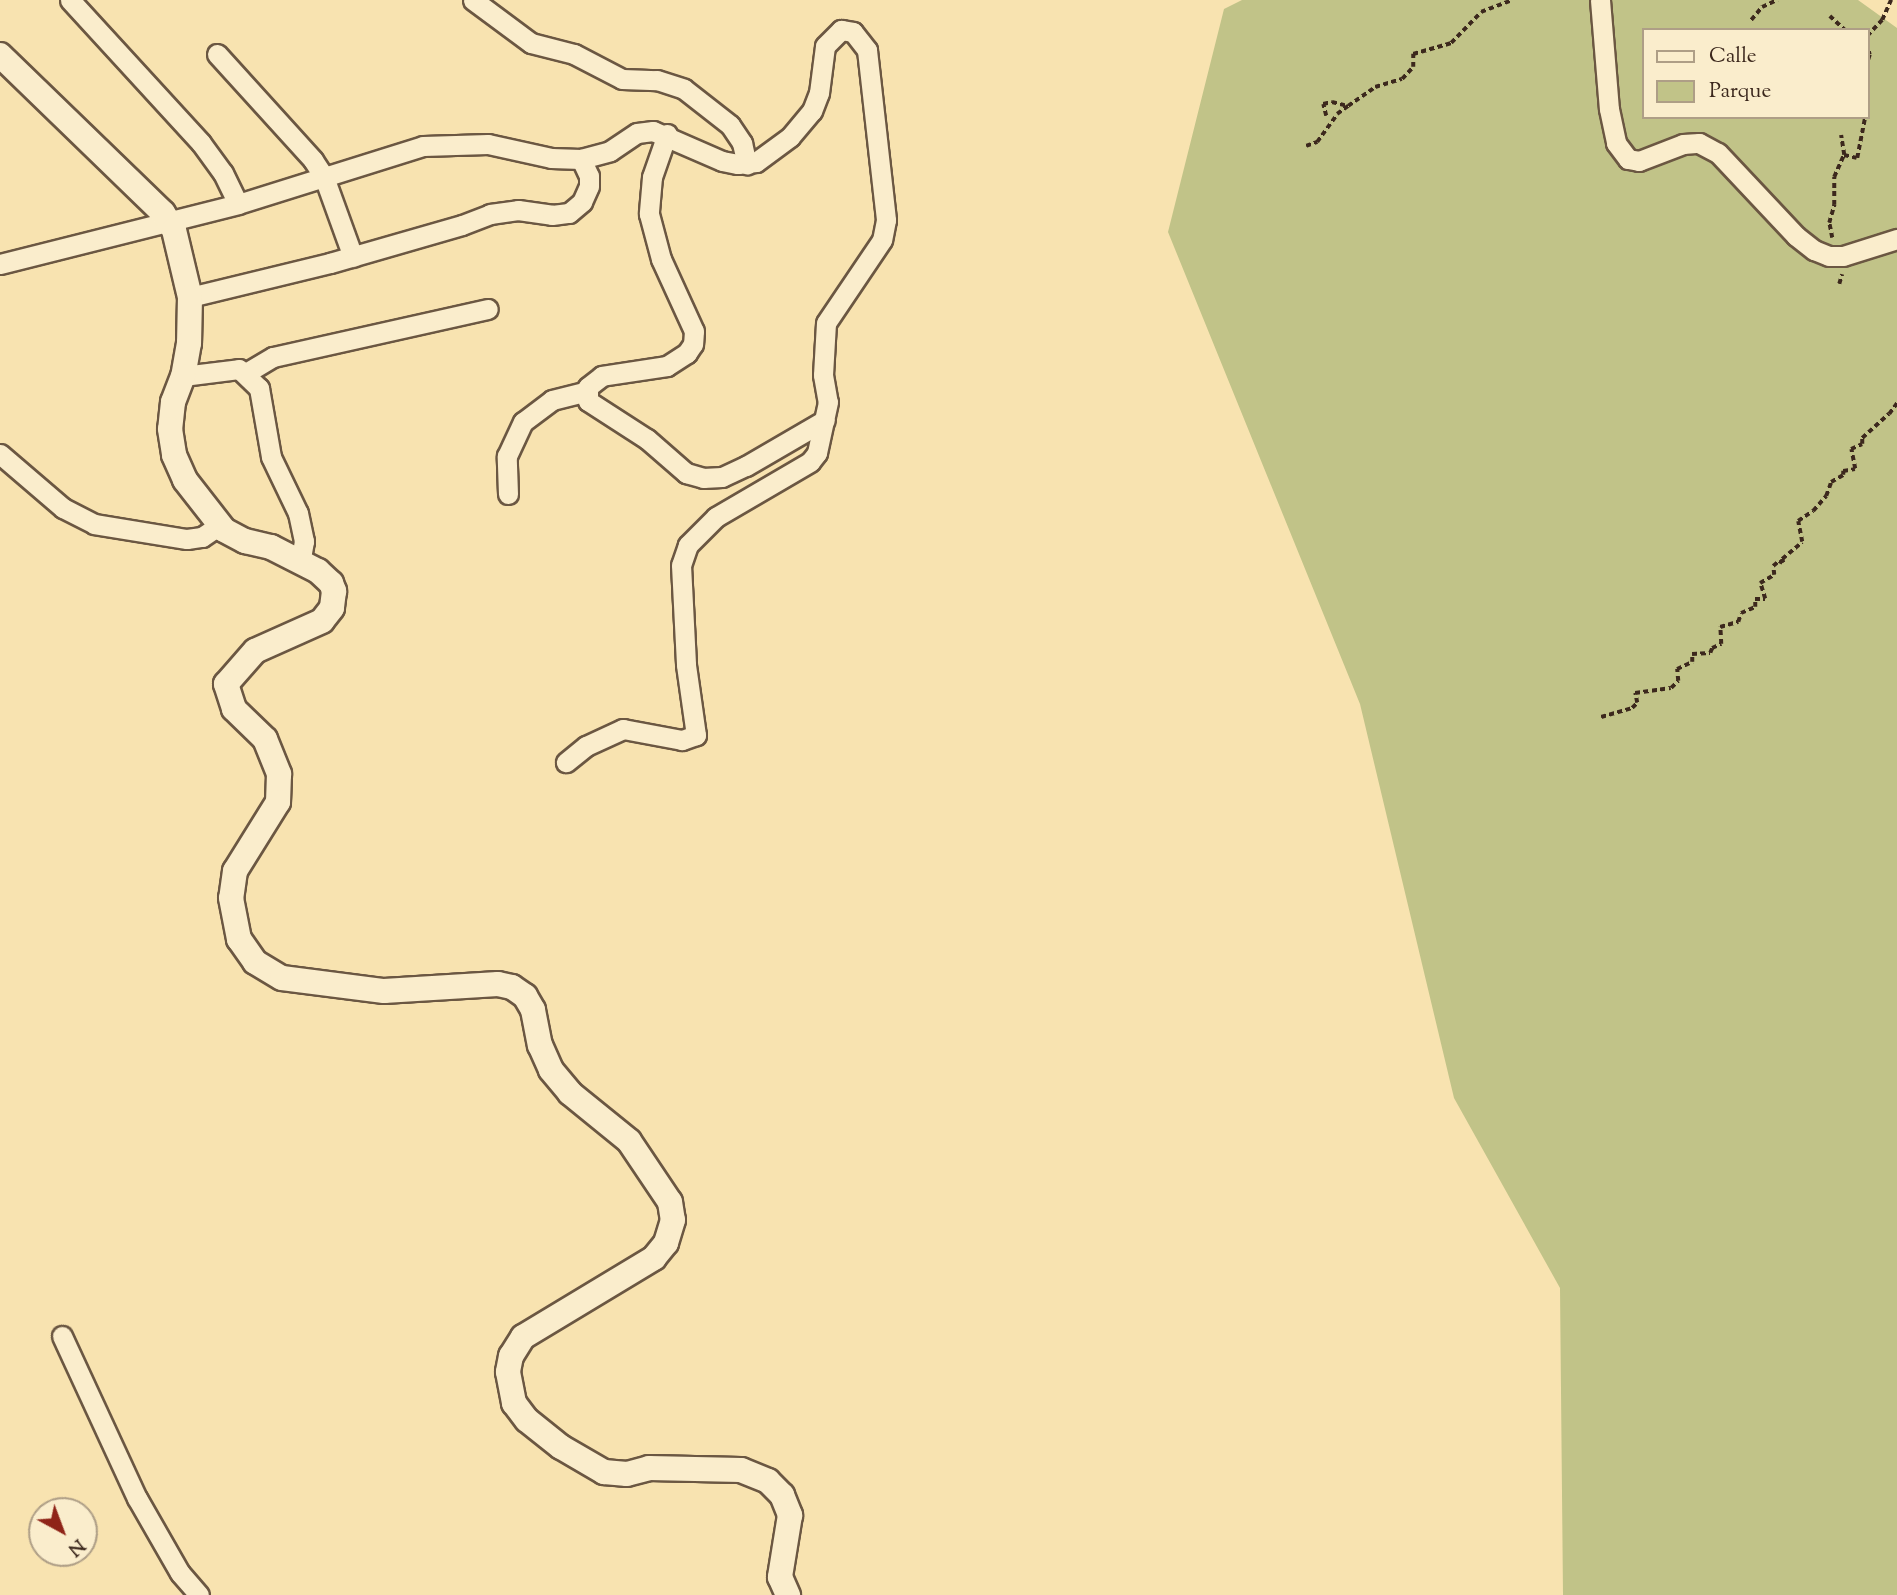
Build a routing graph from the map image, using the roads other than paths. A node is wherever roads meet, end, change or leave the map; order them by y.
1 (70, 0) edge
2 (473, 0) edge
3 (1600, 0) edge
4 (217, 54) dead end
5 (2, 63) edge
6 (667, 134) junction
7 (581, 159) junction
8 (747, 164) junction
9 (324, 177) junction
10 (238, 204) junction
11 (169, 221) junction
12 (1897, 239) edge
13 (353, 257) junction
14 (0, 264) edge
15 (190, 297) junction
16 (488, 309) dead end
17 (246, 373) junction
18 (183, 376) junction
19 (587, 391) junction
20 (825, 420) junction
21 (0, 454) edge
22 (508, 494) dead end
23 (220, 525) junction
24 (300, 564) junction
25 (566, 762) dead end
26 (61, 1336) dead end
27 (199, 1595) edge
28 (789, 1595) edge

1 - 10 street
2 - 8 street
3 - 12 street
4 - 9 street
5 - 11 street
6 - 7 street
6 - 8 street
6 - 19 street
7 - 9 street
7 - 13 street
8 - 20 street
9 - 10 street
9 - 13 street
10 - 11 street
11 - 14 street
11 - 15 street
13 - 15 street
15 - 18 street
16 - 17 street
17 - 18 street
17 - 24 street
18 - 23 street
19 - 20 street
19 - 22 street
20 - 25 street
21 - 23 street
23 - 24 street
24 - 28 street
26 - 27 street

